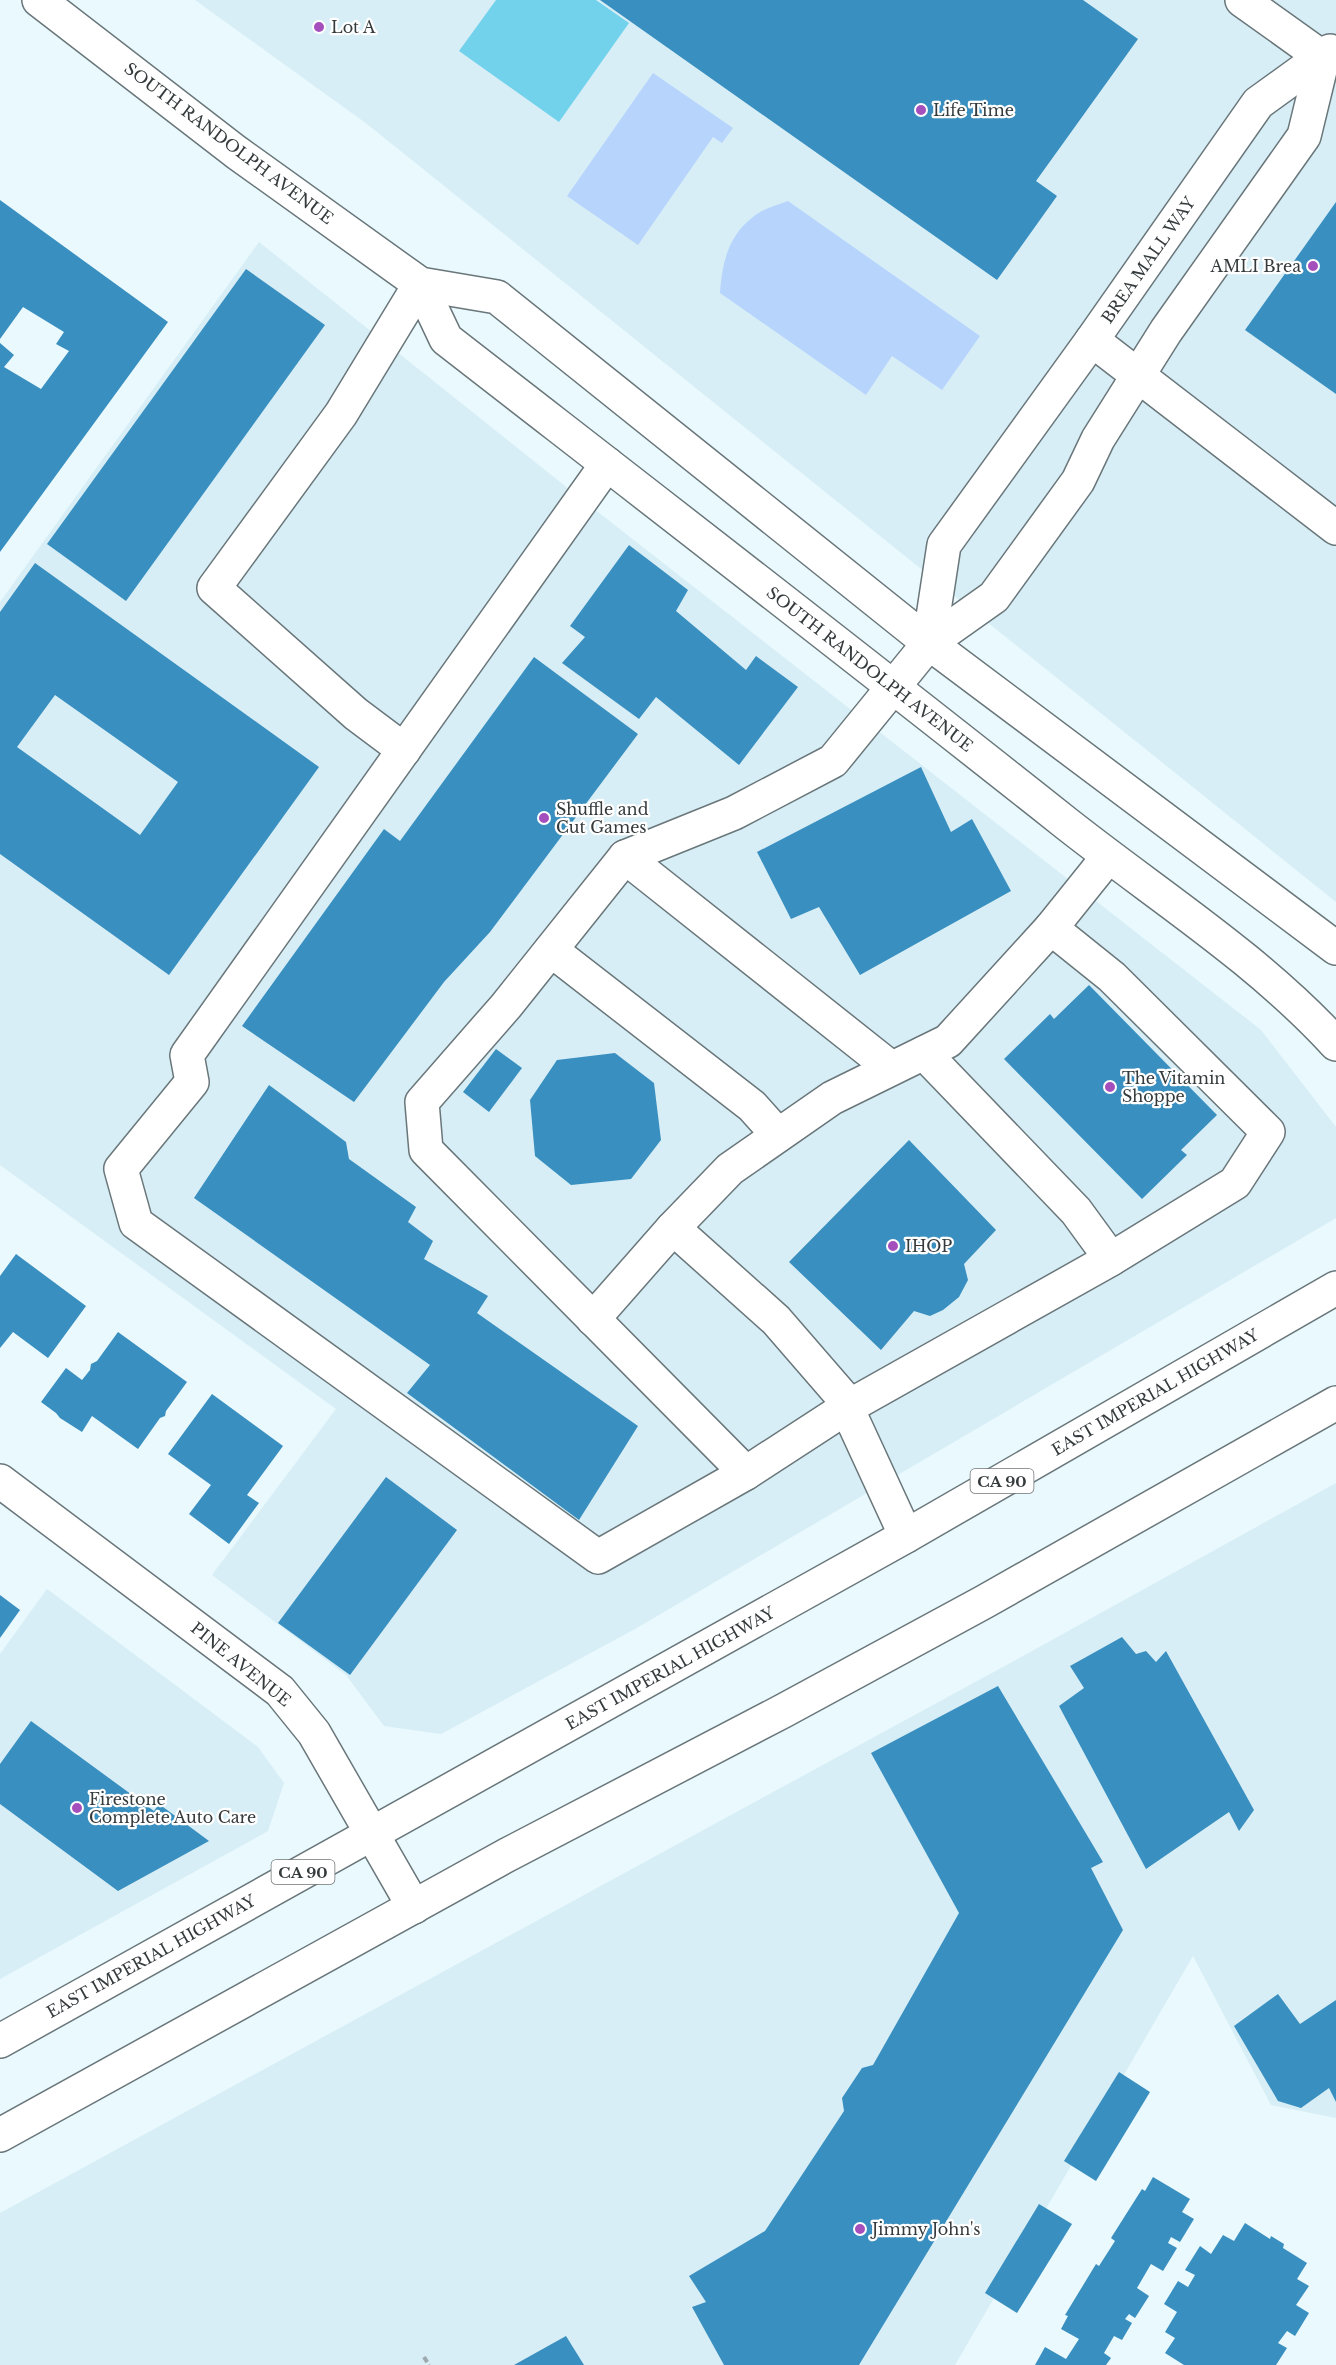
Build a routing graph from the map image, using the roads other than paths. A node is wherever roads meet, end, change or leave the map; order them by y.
1 (39, 0) edge
2 (1242, 0) edge
3 (1330, 51) edge
4 (420, 284) junction
5 (1092, 340) junction
6 (1138, 375) junction
7 (607, 464) junction
8 (1336, 528) edge
9 (929, 643) junction
10 (894, 686) junction
11 (404, 750) junction
12 (1108, 857) junction
13 (625, 858) junction
14 (1051, 928) junction
15 (1336, 948) edge
16 (551, 950) junction
17 (1336, 1044) edge
18 (924, 1053) junction
19 (891, 1068) junction
20 (778, 1135) junction
21 (673, 1228) junction
22 (1111, 1259) junction
23 (1336, 1288) edge
24 (593, 1319) junction
25 (1336, 1403) edge
26 (846, 1408) junction
27 (746, 1473) junction
28 (0, 1481) edge
29 (906, 1536) junction
30 (372, 1833) junction
31 (414, 1907) junction
32 (0, 2040) edge
33 (0, 2135) edge

1 - 4 street, SOUTH RANDOLPH AVENUE
2 - 3 street
3 - 5 street, BREA MALL WAY
3 - 6 street
4 - 7 street, SOUTH RANDOLPH AVENUE
4 - 9 street, SOUTH RANDOLPH AVENUE
4 - 11 street
5 - 6 street, BREA MALL WAY
5 - 9 street
6 - 8 street, BREA MALL WAY
6 - 9 street
7 - 10 street, SOUTH RANDOLPH AVENUE
7 - 11 street
9 - 10 street
9 - 15 street, SOUTH RANDOLPH AVENUE
10 - 12 street, SOUTH RANDOLPH AVENUE
10 - 13 street
11 - 27 street
12 - 14 street
12 - 17 street, SOUTH RANDOLPH AVENUE
13 - 16 street
13 - 19 street
14 - 18 street
14 - 22 street
16 - 20 street
16 - 24 street
18 - 19 street
18 - 22 street
19 - 20 street
20 - 21 street
21 - 24 street
21 - 26 street
22 - 26 street
23 - 29 street, EAST IMPERIAL HIGHWAY / CA 90
24 - 27 street
25 - 31 street
26 - 27 street
26 - 29 street
28 - 30 street, PINE AVENUE
29 - 30 street, EAST IMPERIAL HIGHWAY / CA 90
30 - 31 street, PINE AVENUE
30 - 32 street, EAST IMPERIAL HIGHWAY / CA 90
31 - 33 street

